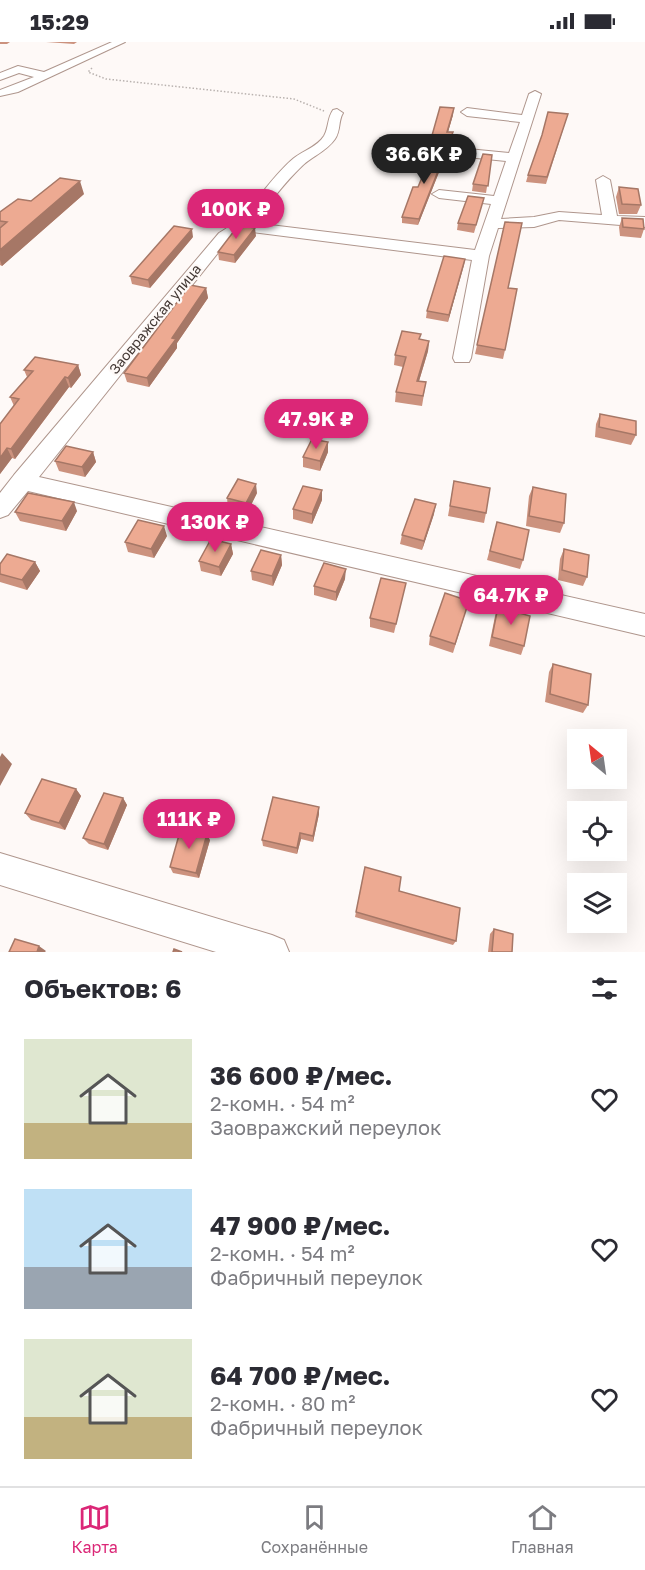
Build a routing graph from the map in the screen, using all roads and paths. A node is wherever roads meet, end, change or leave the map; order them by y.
1 (120, 42) edge
2 (88, 72) dead end
3 (44, 76) junction
4 (0, 77) edge
5 (0, 93) edge
6 (535, 94) dead end
7 (467, 112) dead end
8 (337, 113) joint
9 (527, 119) junction
10 (437, 150) edge
11 (514, 158) junction
12 (603, 180) dead end
13 (439, 194) dead end
14 (500, 201) junction
15 (610, 221) junction
16 (645, 222) edge
17 (492, 224) junction
18 (242, 226) junction
19 (481, 256) junction
20 (462, 358) dead end
21 (22, 482) junction
22 (0, 509) edge
23 (645, 625) edge
24 (0, 869) edge
25 (272, 952) edge

1 - 3 street
2 - 8 path
3 - 4 street
3 - 5 street
6 - 9 street
7 - 9 street
8 - 18 street, Заовражская улица
9 - 11 street
10 - 11 street
11 - 14 street
12 - 15 street
13 - 14 street
14 - 17 street
15 - 16 street
15 - 17 street
17 - 19 street
18 - 19 street
18 - 21 street, Заовражская улица
19 - 20 street
21 - 22 street, Заовражская улица
21 - 23 street
24 - 25 street

